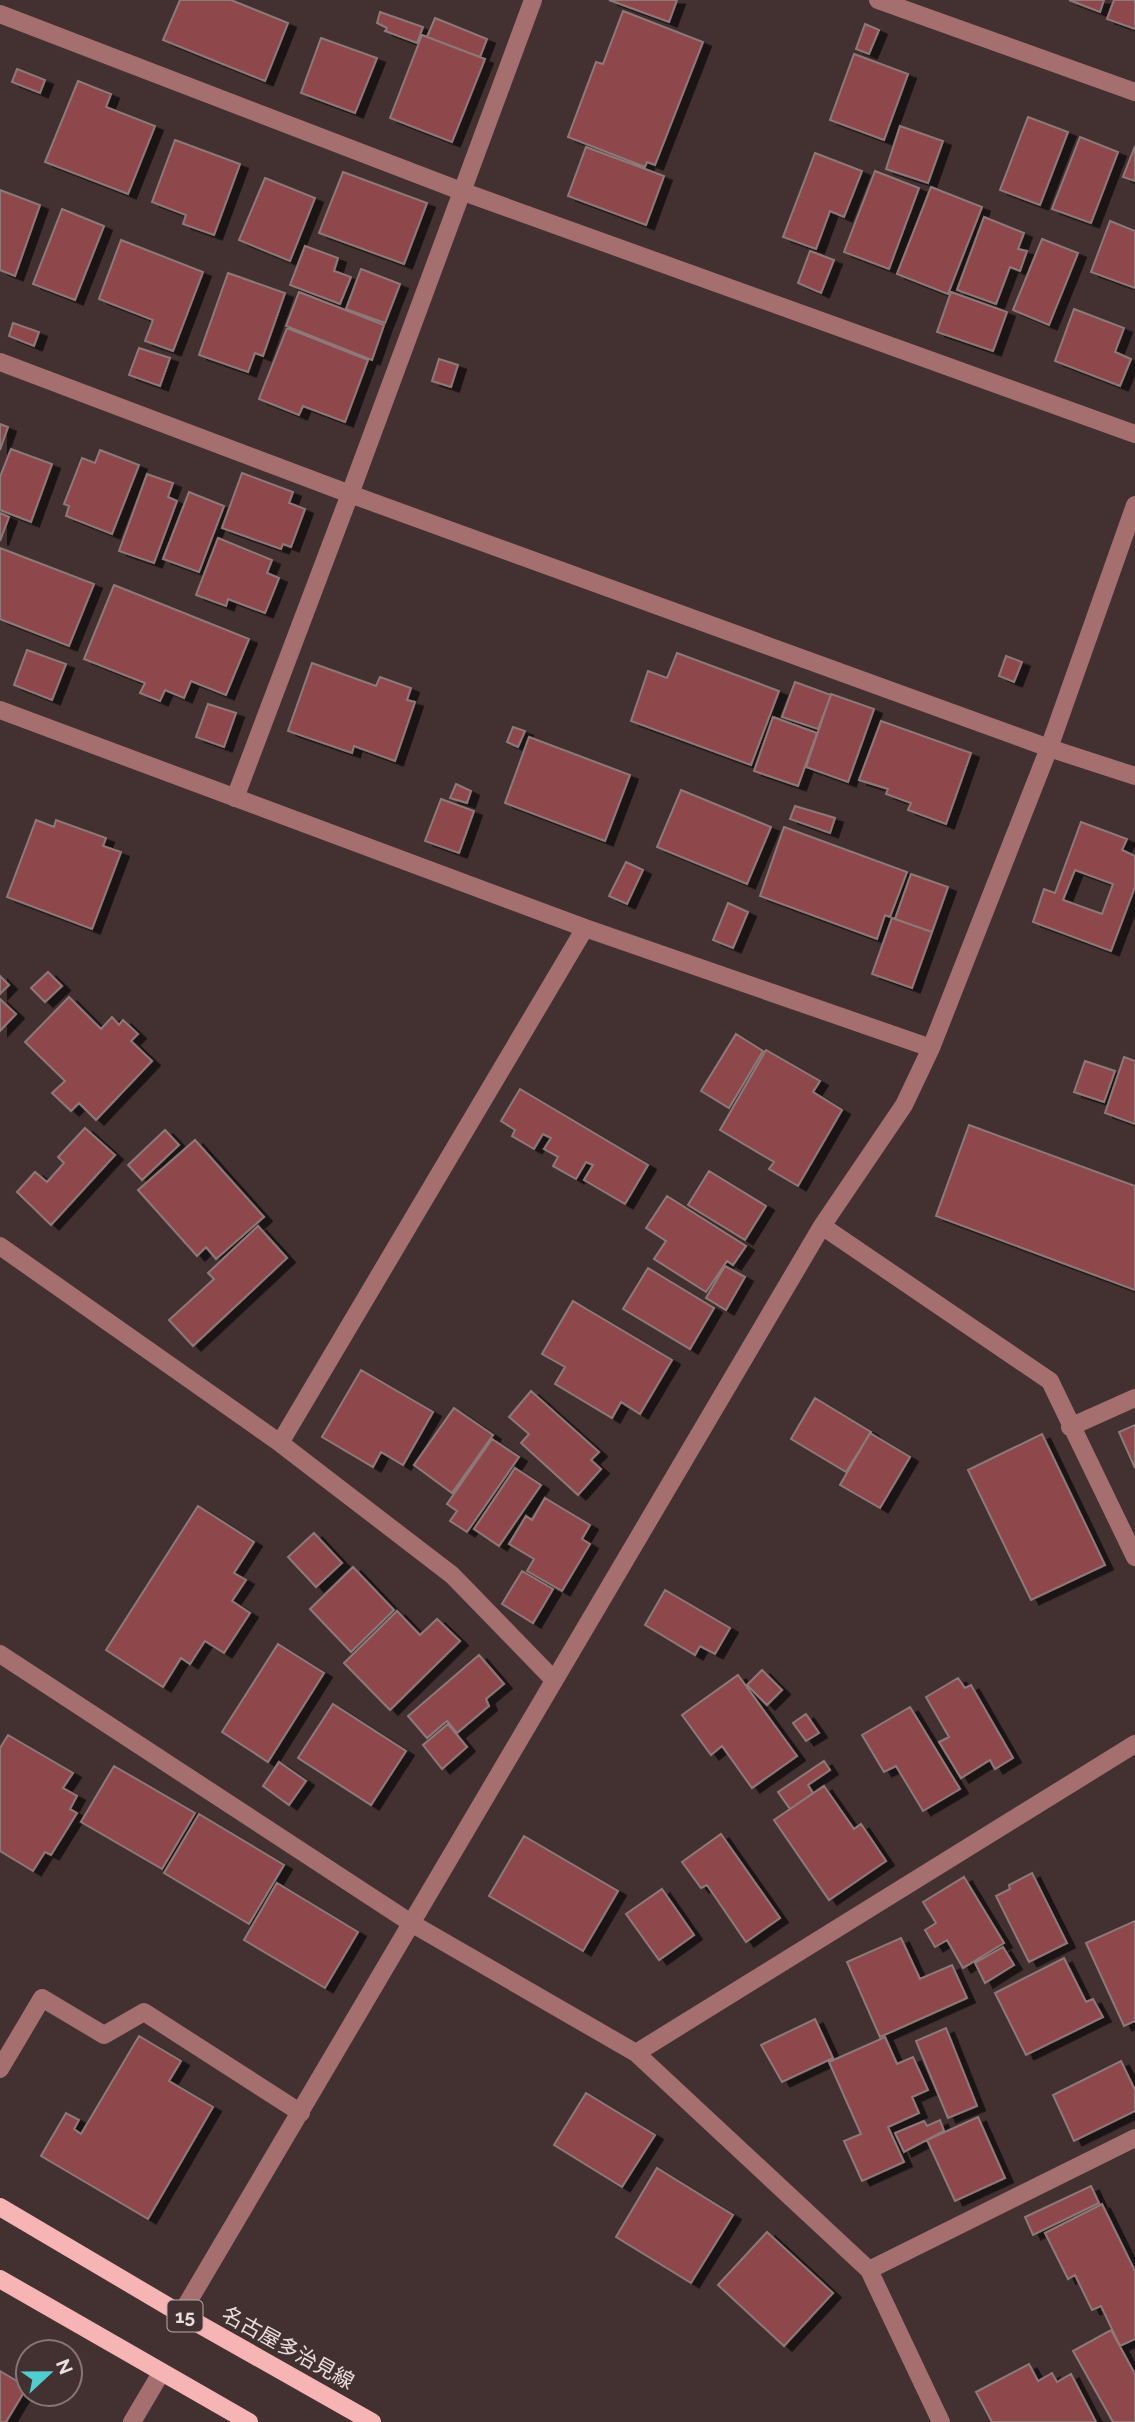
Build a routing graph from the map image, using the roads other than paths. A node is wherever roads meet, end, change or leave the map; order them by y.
1 (533, 0) edge
2 (878, 0) edge
3 (0, 15) edge
4 (1135, 92) edge
5 (461, 191) junction
6 (0, 362) edge
7 (1135, 434) edge
8 (351, 494) junction
9 (1135, 505) edge
10 (0, 710) edge
11 (1049, 748) junction
12 (1135, 776) edge
13 (235, 799) junction
14 (585, 928) junction
15 (931, 1048) junction
16 (822, 1226) junction
17 (0, 1246) edge
18 (1135, 1398) edge
19 (1070, 1427) junction
20 (280, 1443) junction
21 (1135, 1557) edge
22 (0, 1654) edge
23 (554, 1680) junction
24 (1135, 1744) edge
25 (411, 1923) junction
26 (636, 2053) junction
27 (0, 2069) edge
28 (300, 2113) junction
29 (1135, 2138) edge
30 (0, 2207) edge
31 (869, 2270) junction
32 (0, 2279) edge
33 (181, 2314) junction
34 (161, 2373) junction
35 (132, 2422) edge
36 (248, 2422) edge
37 (372, 2422) edge
38 (941, 2422) edge

1 - 5 street
2 - 4 street
3 - 5 street
5 - 7 street
5 - 8 street
6 - 8 street
8 - 11 street
8 - 13 street
9 - 11 street
10 - 13 street
11 - 12 street
11 - 15 street
13 - 14 street
14 - 15 street
14 - 20 street
15 - 16 street
16 - 19 street
16 - 23 street
17 - 20 street
18 - 19 street
19 - 21 street
20 - 23 street
22 - 25 street
23 - 25 street
24 - 26 street
25 - 26 street
25 - 28 street
26 - 31 street
27 - 28 street
28 - 33 street
29 - 31 street
30 - 33 main road, 名古屋多治見線 / 15
31 - 38 street
32 - 34 main road
33 - 37 main road, 名古屋多治見線 / 15
34 - 35 street
34 - 36 main road

